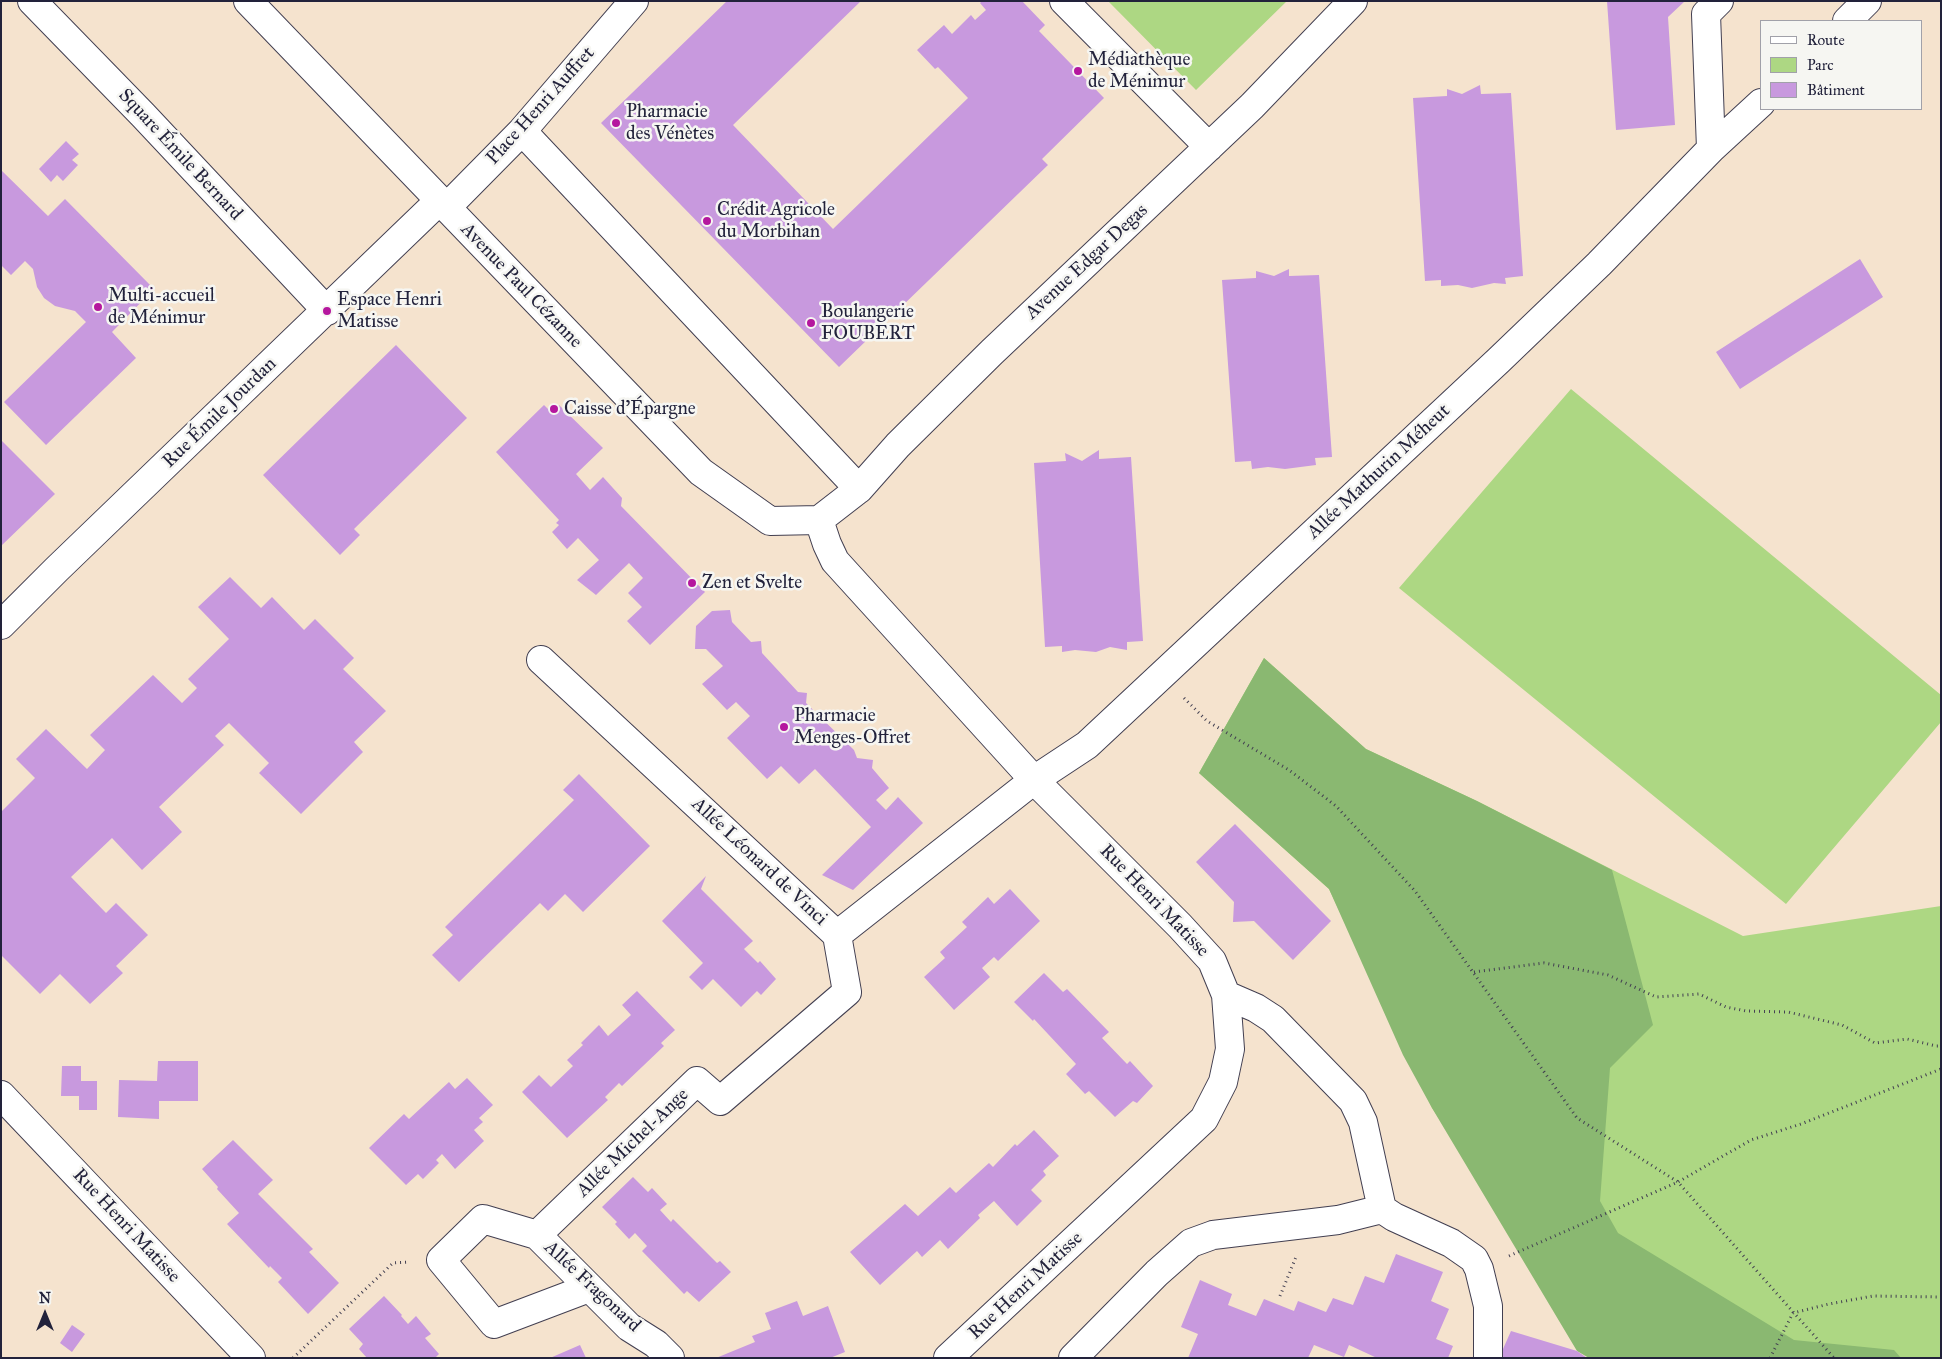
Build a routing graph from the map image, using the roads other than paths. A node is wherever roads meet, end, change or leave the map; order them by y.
1 (32, 1) edge
2 (248, 1) edge
3 (634, 1) edge
4 (1064, 1) edge
5 (1354, 1) edge
6 (1720, 1) edge
7 (1868, 1) edge
8 (1847, 20) edge
9 (1760, 104) edge
10 (522, 131) junction
11 (1210, 147) junction
12 (1711, 149) junction
13 (442, 204) junction
14 (327, 311) junction
15 (859, 489) junction
16 (819, 520) junction
17 (1, 625) edge
18 (541, 660) dead end
19 (1034, 780) junction
20 (837, 935) junction
21 (1226, 995) junction
22 (1, 1095) edge
23 (1382, 1209) junction
24 (537, 1235) junction
25 (590, 1288) junction
26 (251, 1358) edge
27 (670, 1358) edge
28 (948, 1358) edge
29 (1073, 1358) edge
30 (1488, 1358) edge

1 - 14 street, Square Émile Bernard
2 - 13 street, Avenue Paul Cézanne
3 - 10 street, Place Henri Auffret
4 - 11 street
5 - 11 street, Avenue Edgar Degas
6 - 12 street
7 - 8 street
9 - 12 street, Allée Mathurin Méheut
10 - 13 street, Place Henri Auffret
10 - 15 street
11 - 15 street, Avenue Edgar Degas
12 - 19 street, Allée Mathurin Méheut
13 - 14 street, Rue Émile Jourdan
13 - 16 street, Avenue Paul Cézanne
14 - 17 street, Rue Émile Jourdan
15 - 16 street, Avenue Edgar Degas
16 - 19 street, Rue Henri Matisse
18 - 20 street, Allée Léonard de Vinci
19 - 20 street, Allée Léonard de Vinci
19 - 21 street, Rue Henri Matisse
20 - 24 street, Allée Michel-Ange
21 - 23 street
21 - 28 street, Rue Henri Matisse
22 - 26 street, Rue Henri Matisse
23 - 29 street
23 - 30 street
24 - 25 street, Allée Fragonard
24 - 25 street
25 - 27 street, Allée Fragonard

